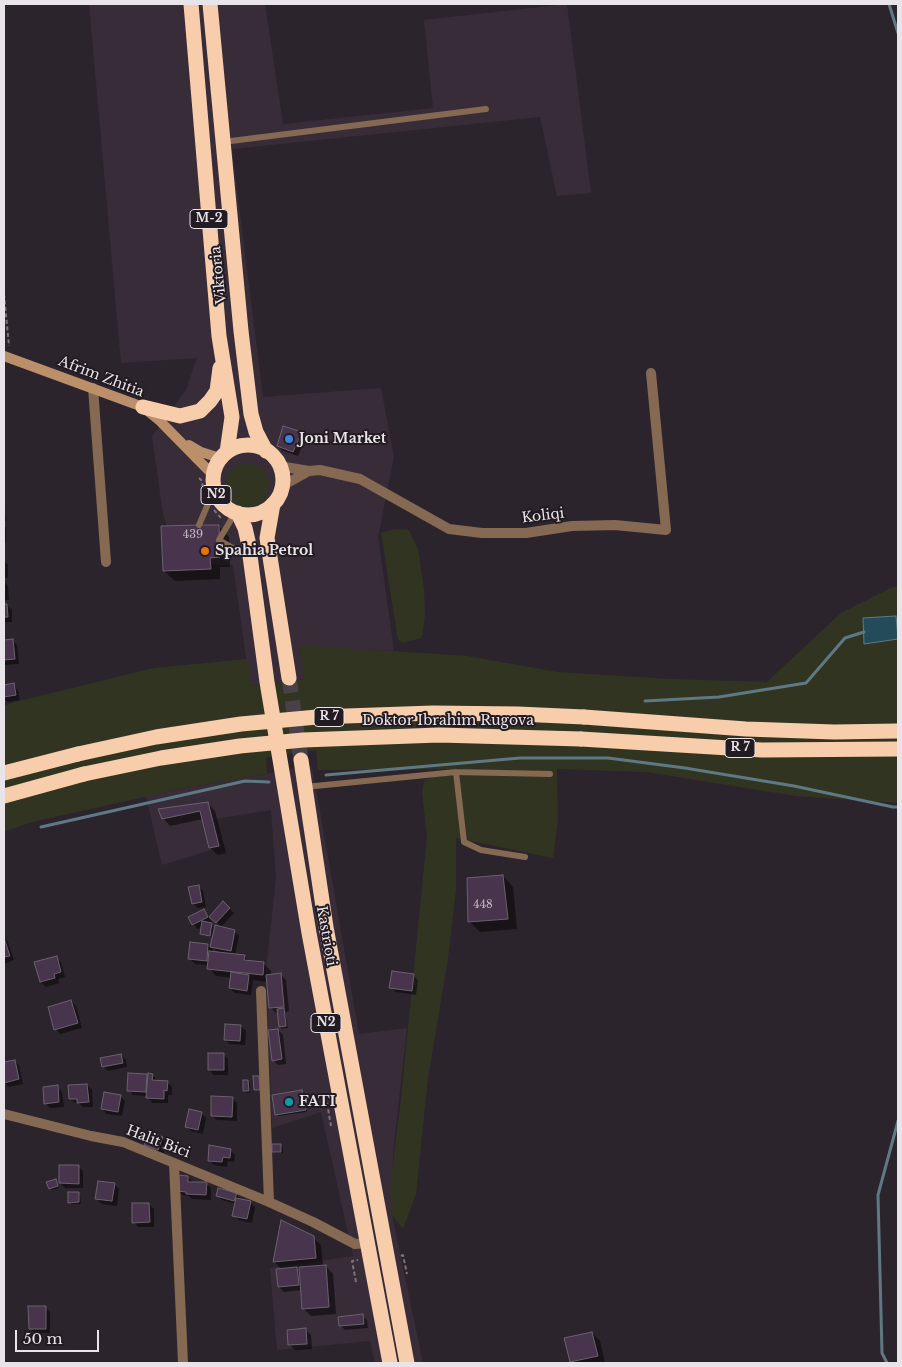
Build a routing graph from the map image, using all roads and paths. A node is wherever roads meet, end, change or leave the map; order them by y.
1 (191, 4) edge
2 (210, 4) edge
3 (486, 109) dead end
4 (222, 142) junction
5 (4, 294) edge
6 (218, 318) joint
7 (219, 336) junction
8 (7, 357) edge
9 (651, 373) dead end
10 (93, 388) junction
11 (143, 407) junction
12 (180, 440) junction
13 (266, 451) junction
14 (224, 455) junction
15 (279, 466) junction
16 (309, 472) junction
17 (196, 474) dead end
18 (213, 475) junction
19 (282, 486) junction
20 (212, 497) junction
21 (273, 504) junction
22 (234, 517) junction
23 (199, 525) dead end
24 (250, 558) junction
25 (106, 562) dead end
26 (288, 678) tunnel mouth
27 (898, 731) edge
28 (898, 749) edge
29 (301, 760) tunnel mouth
30 (456, 772) junction
31 (4, 773) edge
32 (550, 774) dead end
33 (305, 787) junction
34 (4, 796) edge
35 (525, 857) dead end
36 (260, 991) dead end
37 (326, 1100) dead end
38 (4, 1114) edge
39 (332, 1129) dead end
40 (174, 1164) junction
41 (269, 1202) junction
42 (361, 1244) junction
43 (396, 1257) dead end
44 (407, 1274) dead end
45 (356, 1282) dead end
46 (183, 1363) edge
47 (390, 1363) edge
48 (407, 1363) edge

1 - 6 highway, Viktoria / M-2
2 - 4 highway, Viktoria / M-2
3 - 4 lane
4 - 13 highway, Viktoria / M-2
5 - 8 path
6 - 7 highway, Viktoria / N2
7 - 11 highway
7 - 14 highway, Viktoria / N2
8 - 10 street, Afrim Zhitia
9 - 16 street, Koliqi
10 - 11 street, Afrim Zhitia
10 - 25 street
11 - 12 street, Afrim Zhitia
12 - 14 street, Afrim Zhitia
12 - 18 street, Afrim Zhitia
13 - 14 highway
13 - 15 highway
14 - 18 highway, N2
15 - 16 street, Koliqi
15 - 19 highway
16 - 19 street
17 - 20 path
18 - 20 highway, N2
19 - 21 highway
20 - 22 path
20 - 22 highway, N2
20 - 23 lane
21 - 22 highway, N2
21 - 26 highway
22 - 24 highway, Kastrioti / N2
22 - 24 lane
24 - 42 highway, Kastrioti / N2
27 - 31 highway, Doktor Ibrahim Rugova / R 7, bridge
28 - 34 highway, Doktor Ibrahim Rugova / R 7, bridge
29 - 33 highway, Kastrioti / N2
30 - 32 lane
30 - 33 lane
30 - 35 lane
33 - 48 highway, Kastrioti / N2
36 - 41 street
37 - 39 path
38 - 40 street, Halit Bici
40 - 41 street, Halit Bici
40 - 46 street
41 - 42 street, Halit Bici
42 - 45 path
42 - 47 highway, Kastrioti / N2
43 - 44 path

